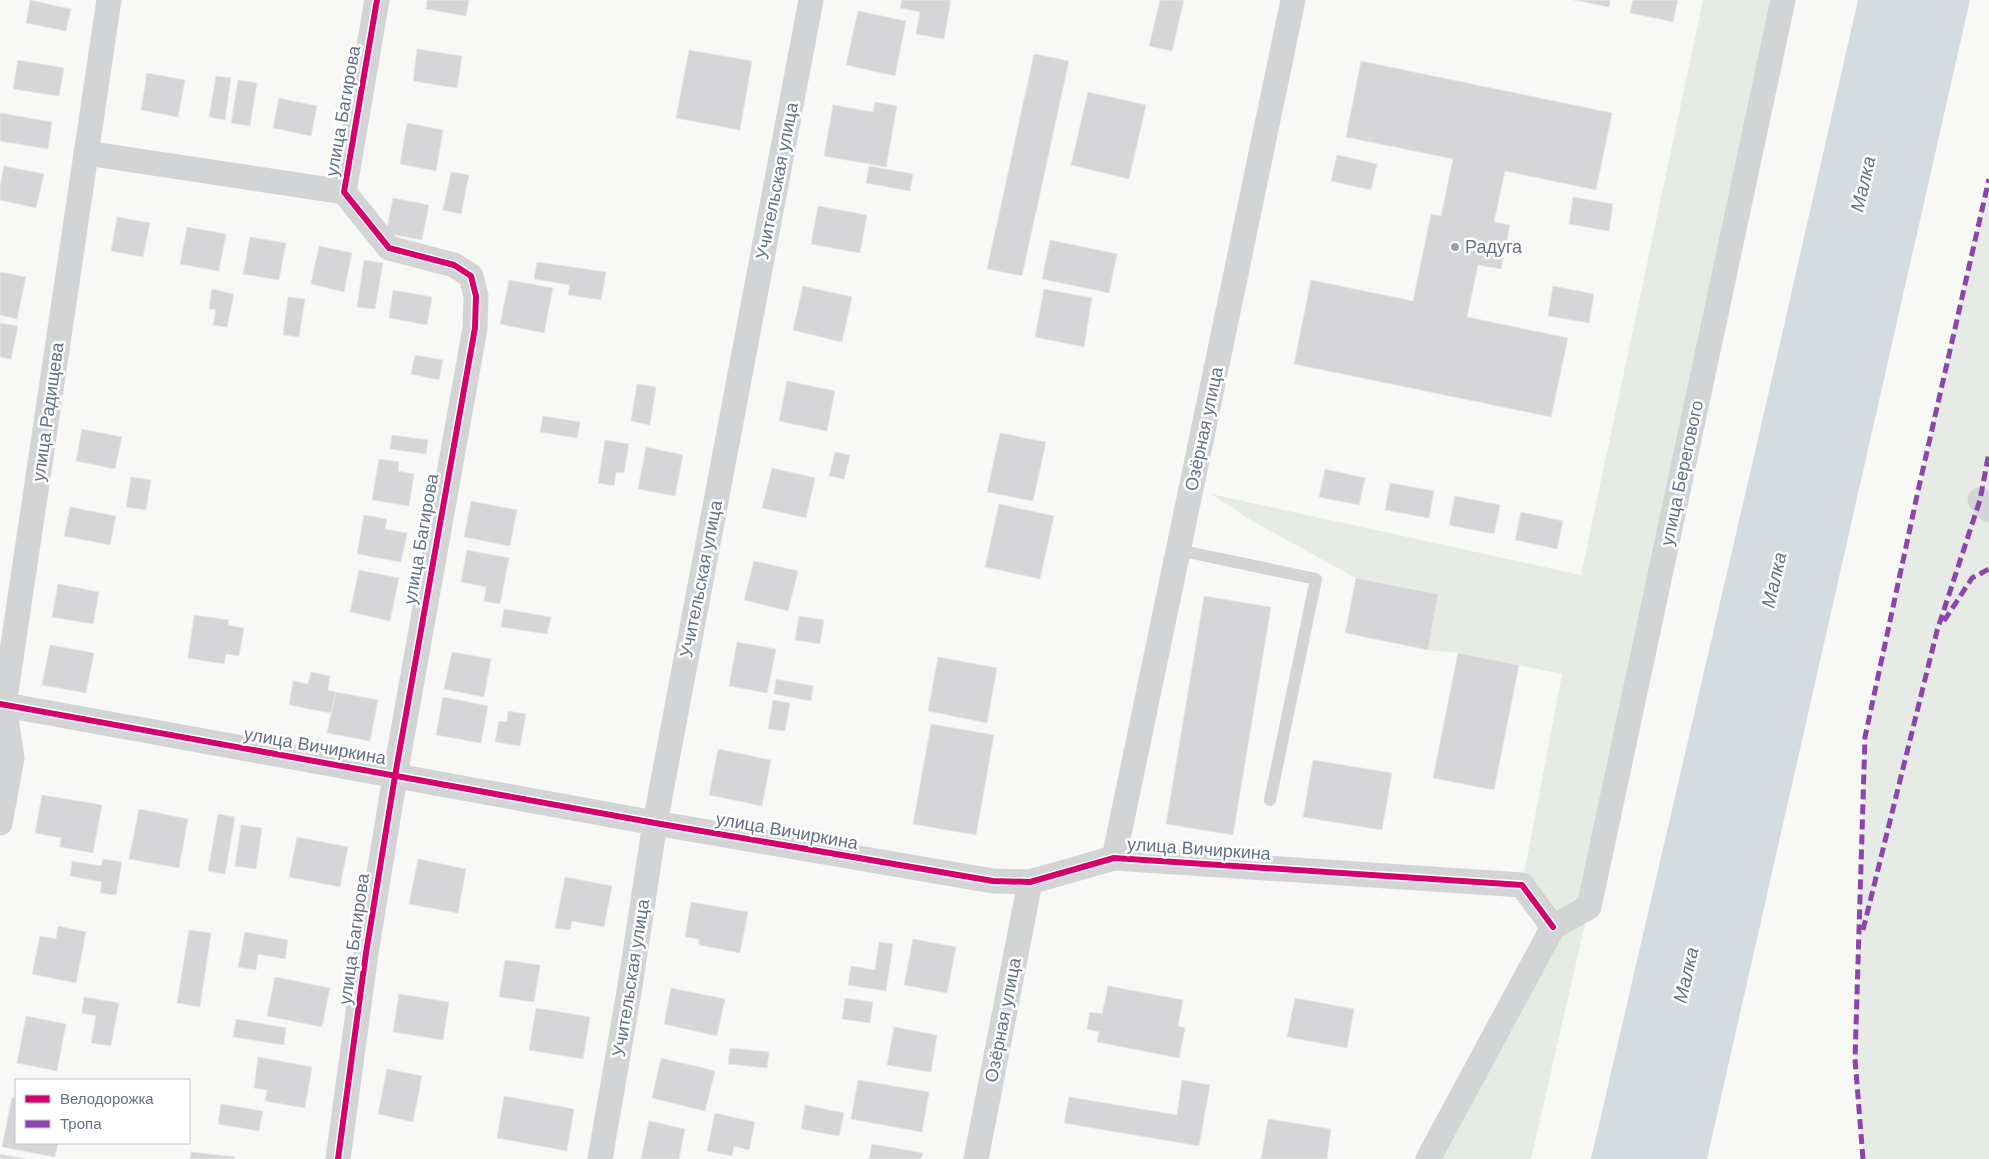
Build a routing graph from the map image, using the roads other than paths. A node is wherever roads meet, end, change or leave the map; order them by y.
1 (109, 0) edge
2 (377, 0) edge
3 (811, 0) edge
4 (1293, 0) edge
5 (1783, 0) edge
6 (86, 153) junction
7 (344, 192) junction
8 (1178, 550) junction
9 (2, 704) edge
10 (395, 776) junction
11 (1270, 800) dead end
12 (0, 823) edge
13 (655, 824) junction
14 (1114, 858) junction
15 (1030, 882) junction
16 (1554, 927) junction
17 (338, 1159) edge
18 (600, 1159) edge
19 (976, 1159) edge
20 (1428, 1159) edge

1 - 6 street, улица Радищева
2 - 7 street, улица Багирова
3 - 13 street, Учительская улица
4 - 8 street, Озёрная улица
5 - 16 street, улица Берегового
6 - 7 street
6 - 9 street, улица Радищева
7 - 10 street, улица Багирова
8 - 11 lane
8 - 14 street, Озёрная улица
9 - 10 street, улица Вичиркина
9 - 12 street, улица Радищева
10 - 13 street, улица Вичиркина
10 - 17 street, улица Багирова
13 - 15 street, улица Вичиркина
13 - 18 street, Учительская улица
14 - 15 street, улица Вичиркина
14 - 16 street, улица Вичиркина
15 - 19 street, Озёрная улица
16 - 20 street

